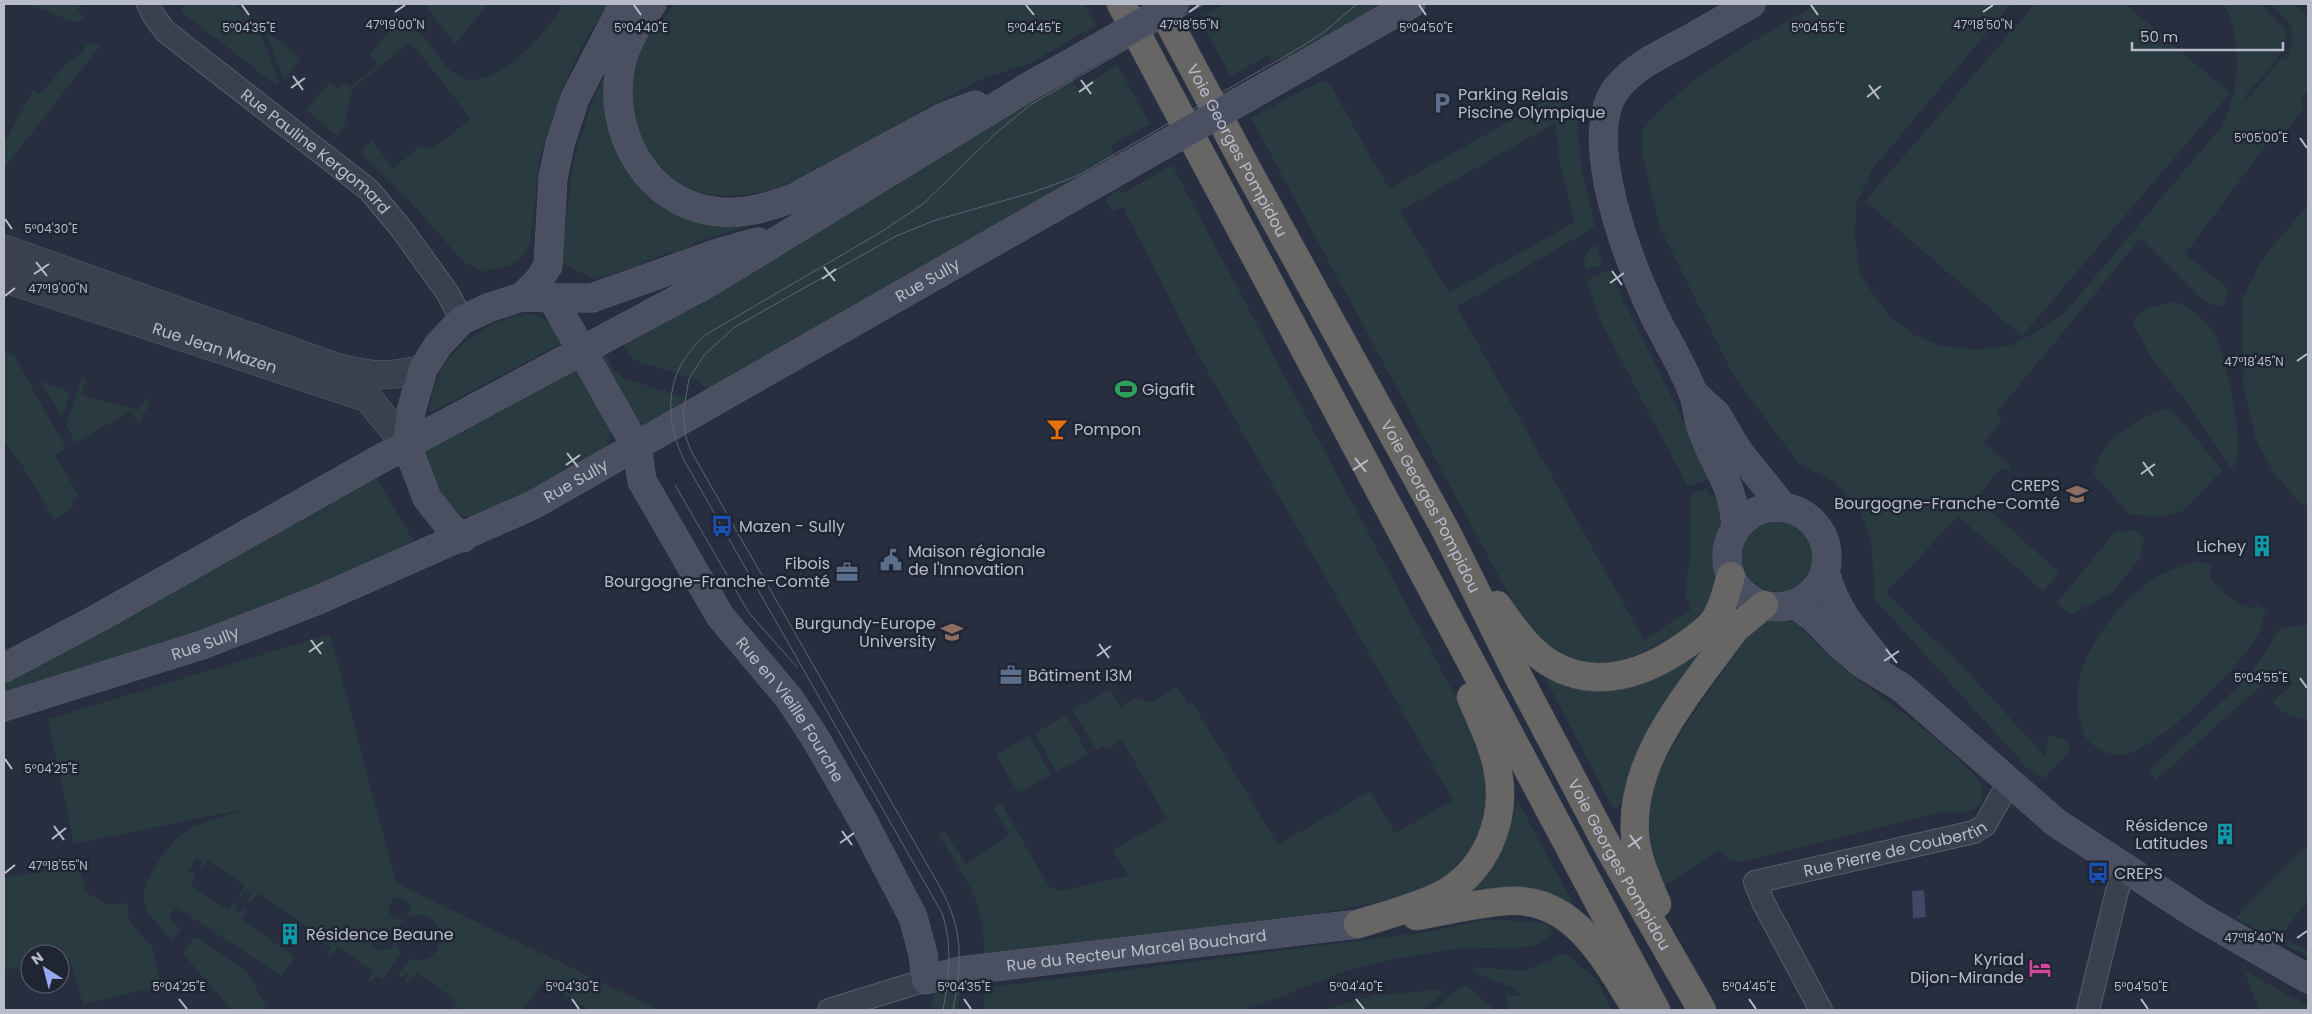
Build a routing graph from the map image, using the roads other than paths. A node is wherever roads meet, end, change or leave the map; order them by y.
1 (148, 4) edge
2 (624, 4) edge
3 (652, 4) edge
4 (1121, 4) edge
5 (1159, 4) edge
6 (1175, 4) edge
7 (1411, 4) edge
8 (1751, 4) edge
9 (1026, 88) junction
10 (789, 233) junction
11 (4, 249) edge
12 (14, 282) edge
13 (100, 283) junction
14 (522, 297) junction
15 (552, 298) junction
16 (462, 320) junction
17 (583, 351) junction
18 (423, 369) junction
19 (1694, 393) junction
20 (406, 446) junction
21 (637, 448) junction
22 (1783, 507) junction
23 (1736, 528) junction
24 (1446, 531) junction
25 (463, 538) junction
26 (1825, 572) junction
27 (1730, 576) junction
28 (1795, 604) junction
29 (1764, 605) junction
30 (1457, 637) junction
31 (4, 668) edge
32 (1901, 687) junction
33 (4, 707) edge
34 (2009, 782) junction
35 (2125, 868) junction
36 (1358, 924) junction
37 (2308, 978) edge
38 (926, 980) junction
39 (1697, 1001) edge
40 (829, 1010) edge
41 (1637, 1010) edge
42 (1656, 1010) edge
43 (1821, 1010) edge
44 (2088, 1010) edge

1 - 16 street, Rue Pauline Kergomard
2 - 14 main road
3 - 9 main road
4 - 30 highway
5 - 24 highway, Voie Georges Pompidou
6 - 9 main road, bridge
7 - 21 main road, Rue Sully, bridge
8 - 19 main road
9 - 10 main road
10 - 15 main road
10 - 17 main road
11 - 13 street, Rue Jean Mazen
12 - 13 street
12 - 20 street, Rue Jean Mazen
13 - 18 street, Rue Jean Mazen
14 - 15 main road
14 - 16 main road
15 - 17 main road
16 - 18 main road
17 - 20 main road
17 - 21 main road
18 - 20 main road
19 - 22 main road
19 - 23 main road
20 - 25 main road
20 - 31 main road
21 - 25 main road, Rue Sully
21 - 38 main road, Rue en Vieille Fourche
22 - 23 main road
22 - 26 main road
23 - 27 main road
24 - 27 highway
24 - 39 highway, Voie Georges Pompidou
25 - 33 main road, Rue Sully
26 - 28 main road
26 - 32 main road
27 - 29 main road
28 - 29 main road
28 - 32 main road
29 - 39 highway
30 - 36 highway
30 - 42 highway
32 - 34 main road
34 - 35 main road
34 - 43 street, Rue Pierre de Coubertin
35 - 37 main road
35 - 44 street
36 - 38 main road, Rue du Recteur Marcel Bouchard
36 - 41 highway
38 - 40 street, Rue du Recteur Marcel Bouchard

